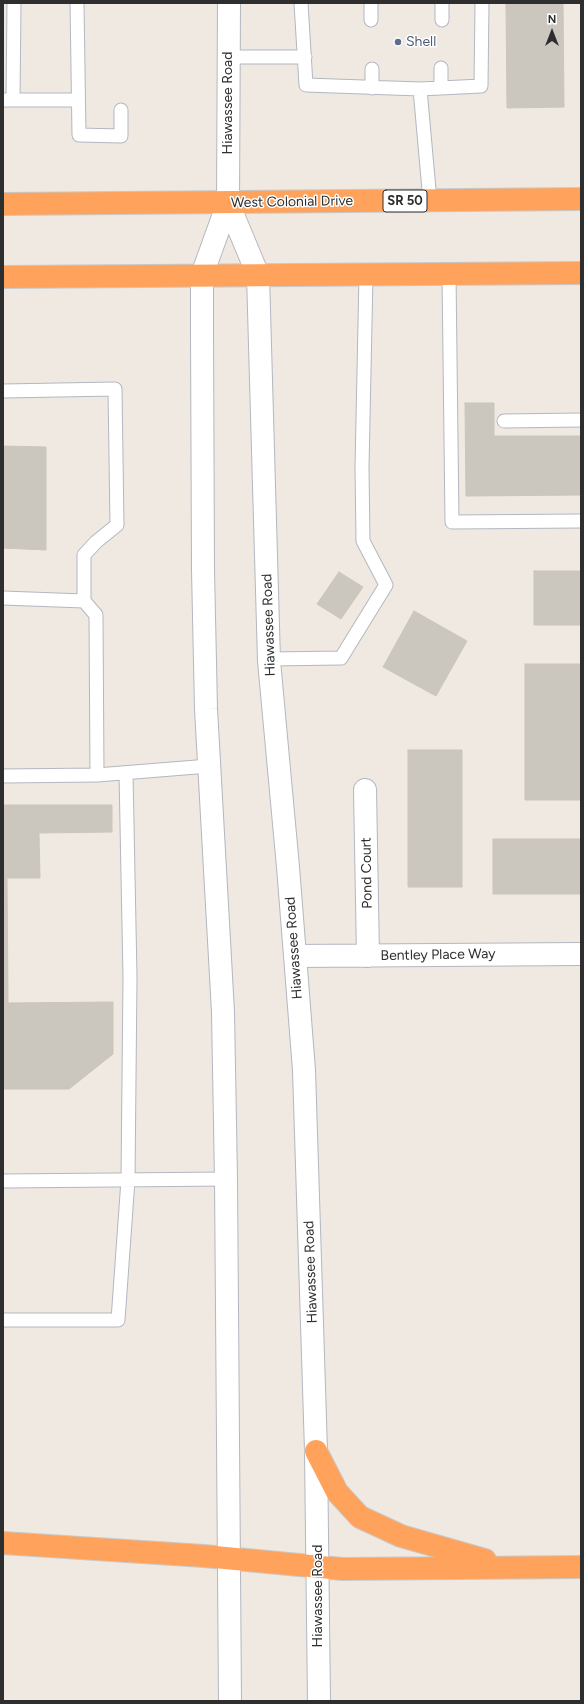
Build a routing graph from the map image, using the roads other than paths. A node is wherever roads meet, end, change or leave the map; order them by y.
1 (14, 3) edge
2 (77, 3) edge
3 (229, 3) edge
4 (301, 3) edge
5 (371, 3) edge
6 (442, 3) edge
7 (482, 3) edge
8 (371, 20) dead end
9 (442, 20) dead end
10 (229, 57) junction
11 (305, 57) junction
12 (372, 68) dead end
13 (441, 68) dead end
14 (372, 88) junction
15 (441, 88) junction
16 (420, 89) junction
17 (8, 100) edge
18 (78, 100) junction
19 (121, 110) dead end
20 (430, 200) junction
21 (581, 200) edge
22 (228, 202) junction
23 (3, 204) edge
24 (581, 273) edge
25 (449, 274) junction
26 (366, 275) junction
27 (202, 276) junction
28 (258, 276) junction
29 (3, 277) edge
30 (3, 391) edge
31 (581, 420) edge
32 (504, 421) dead end
33 (581, 521) edge
34 (3, 598) edge
35 (84, 601) junction
36 (269, 659) junction
37 (209, 766) junction
38 (126, 772) junction
39 (98, 775) junction
40 (3, 776) edge
41 (365, 790) dead end
42 (581, 954) edge
43 (295, 956) junction
44 (368, 956) junction
45 (226, 1179) junction
46 (128, 1180) junction
47 (3, 1181) edge
48 (3, 1320) edge
49 (316, 1451) junction
50 (3, 1543) edge
51 (230, 1558) junction
52 (318, 1566) junction
53 (507, 1567) junction
54 (581, 1567) edge
55 (230, 1701) edge
56 (319, 1701) edge

1 - 17 lane
2 - 18 lane
3 - 10 main road, Hiawassee Road
4 - 11 lane
5 - 8 lane
6 - 9 lane
7 - 15 lane
10 - 11 lane
10 - 22 main road, Hiawassee Road
11 - 14 lane
12 - 14 lane
13 - 15 lane
14 - 16 lane
15 - 16 lane
16 - 20 lane
17 - 18 lane
18 - 19 lane
20 - 21 highway, West Colonial Drive / SR 50
20 - 22 highway, West Colonial Drive / SR 50
22 - 23 highway, West Colonial Drive / SR 50
22 - 27 main road, Hiawassee Road
22 - 28 main road, Hiawassee Road
24 - 25 highway
25 - 26 highway
25 - 33 lane
26 - 28 highway
26 - 36 lane
27 - 28 highway
27 - 29 highway
27 - 37 main road, Hiawassee Road
28 - 36 main road, Hiawassee Road
30 - 35 lane
31 - 32 lane
34 - 35 lane
35 - 39 lane
36 - 43 main road, Hiawassee Road
37 - 38 lane
37 - 45 main road, Hiawassee Road
38 - 39 lane
38 - 46 lane
39 - 40 lane
41 - 44 main road, Pond Court
42 - 44 main road, Bentley Place Way
43 - 44 main road, Bentley Place Way
43 - 49 main road, Hiawassee Road
45 - 46 lane
45 - 51 main road, Hiawassee Road
46 - 47 lane
46 - 48 lane
49 - 52 main road, Hiawassee Road
49 - 53 highway
50 - 51 highway
51 - 52 highway
51 - 55 main road, Hiawassee Road
52 - 53 highway
52 - 56 main road, Hiawassee Road
53 - 54 highway

